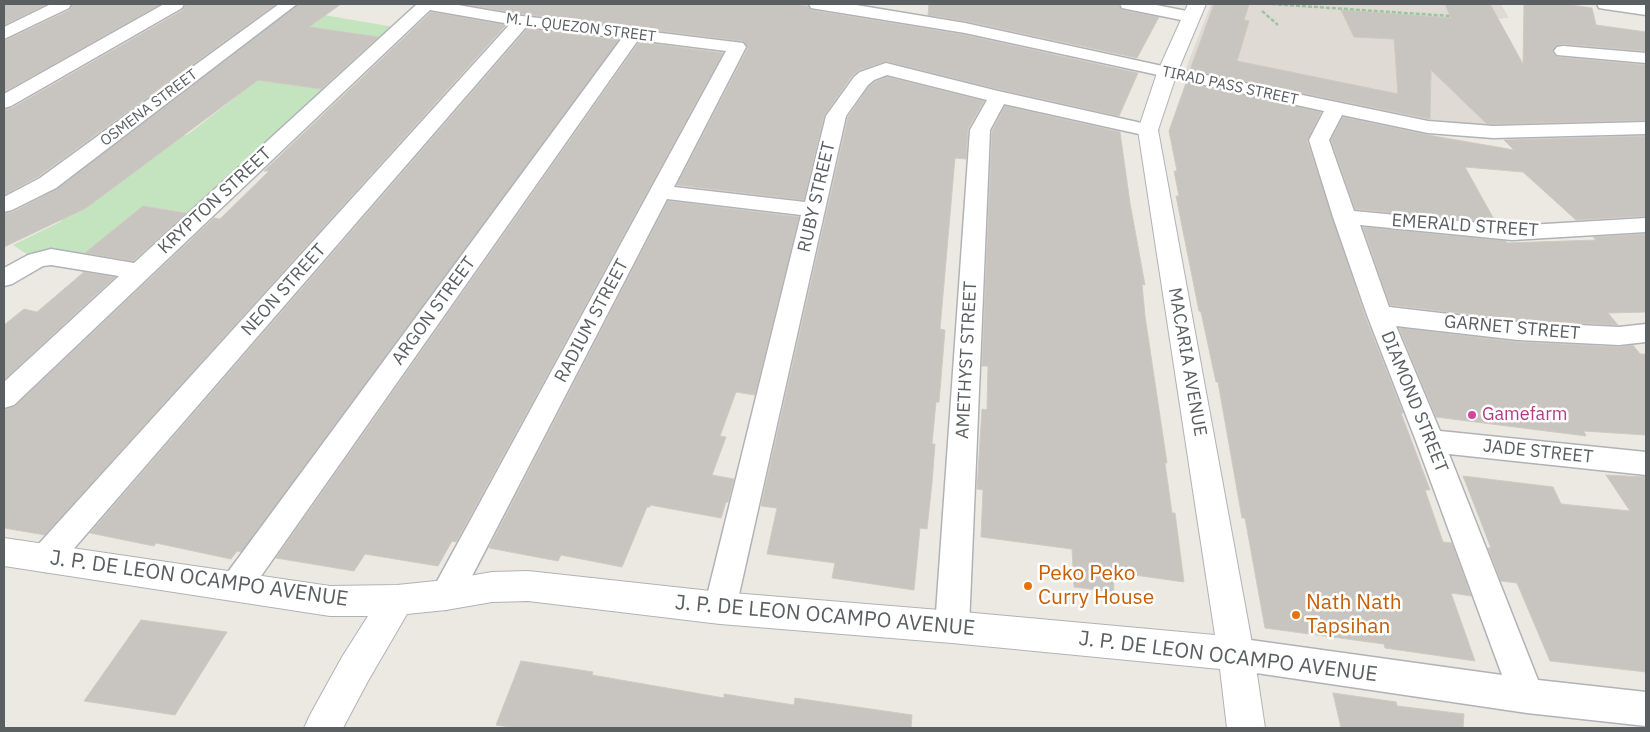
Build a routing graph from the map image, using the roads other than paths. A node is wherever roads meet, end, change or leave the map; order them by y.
1 (63, 4) edge
2 (176, 4) edge
3 (289, 4) edge
4 (426, 4) edge
5 (817, 4) edge
6 (1128, 4) edge
7 (1605, 4) edge
8 (1642, 4) edge
9 (1194, 10) edge
10 (1646, 10) edge
11 (522, 21) junction
12 (4, 34) edge
13 (633, 35) junction
14 (737, 47) joint
15 (1563, 52) dead end
16 (1646, 58) edge
17 (1167, 73) junction
18 (998, 97) junction
19 (4, 102) edge
20 (1336, 108) junction
21 (1646, 128) edge
22 (1148, 130) junction
23 (660, 192) junction
24 (4, 205) edge
25 (814, 210) junction
26 (1344, 218) junction
27 (1646, 225) edge
28 (140, 272) junction
29 (4, 278) edge
30 (1378, 315) junction
31 (1646, 334) edge
32 (4, 398) edge
33 (1430, 441) junction
34 (1646, 463) edge
35 (4, 552) edge
36 (46, 558) junction
37 (236, 586) junction
38 (446, 595) junction
39 (397, 600) junction
40 (720, 608) junction
41 (952, 627) junction
42 (1236, 654) junction
43 (1527, 696) junction
44 (1646, 709) edge
45 (323, 728) edge
46 (1246, 728) edge

1 - 12 street
2 - 19 street
3 - 24 street, OSMENA STREET
4 - 11 street, M. L. QUEZON STREET
4 - 28 street, KRYPTON STREET
5 - 17 street, TIRAD PASS STREET
6 - 9 street
7 - 10 street
8 - 10 street
9 - 17 street, MACARIA AVENUE
11 - 13 street, M. L. QUEZON STREET
11 - 36 street, NEON STREET
13 - 14 street, M. L. QUEZON STREET
13 - 37 street, ARGON STREET
14 - 23 street, RADIUM STREET
15 - 16 street
17 - 20 street, TIRAD PASS STREET
17 - 22 street, MACARIA AVENUE
18 - 22 street, RUBY STREET
18 - 25 street, RUBY STREET
18 - 41 street, AMETHYST STREET
20 - 21 street, TIRAD PASS STREET
20 - 26 street, DIAMOND STREET
22 - 42 street, MACARIA AVENUE
23 - 25 street
23 - 38 street, RADIUM STREET
25 - 40 street, RUBY STREET
26 - 27 street, EMERALD STREET
26 - 30 street, DIAMOND STREET
28 - 29 street
28 - 32 street, KRYPTON STREET
30 - 31 street, GARNET STREET
30 - 33 street, DIAMOND STREET
33 - 34 street, JADE STREET
33 - 43 street, DIAMOND STREET
35 - 36 street, J. P. DE LEON OCAMPO AVENUE
36 - 37 street, J. P. DE LEON OCAMPO AVENUE
37 - 39 street, J. P. DE LEON OCAMPO AVENUE
38 - 39 street, J. P. DE LEON OCAMPO AVENUE
38 - 40 street, J. P. DE LEON OCAMPO AVENUE
39 - 45 street
40 - 41 street, J. P. DE LEON OCAMPO AVENUE
41 - 42 street, J. P. DE LEON OCAMPO AVENUE
42 - 43 street, J. P. DE LEON OCAMPO AVENUE
42 - 46 street, MACARIA AVENUE
43 - 44 street, J. P. DE LEON OCAMPO AVENUE

